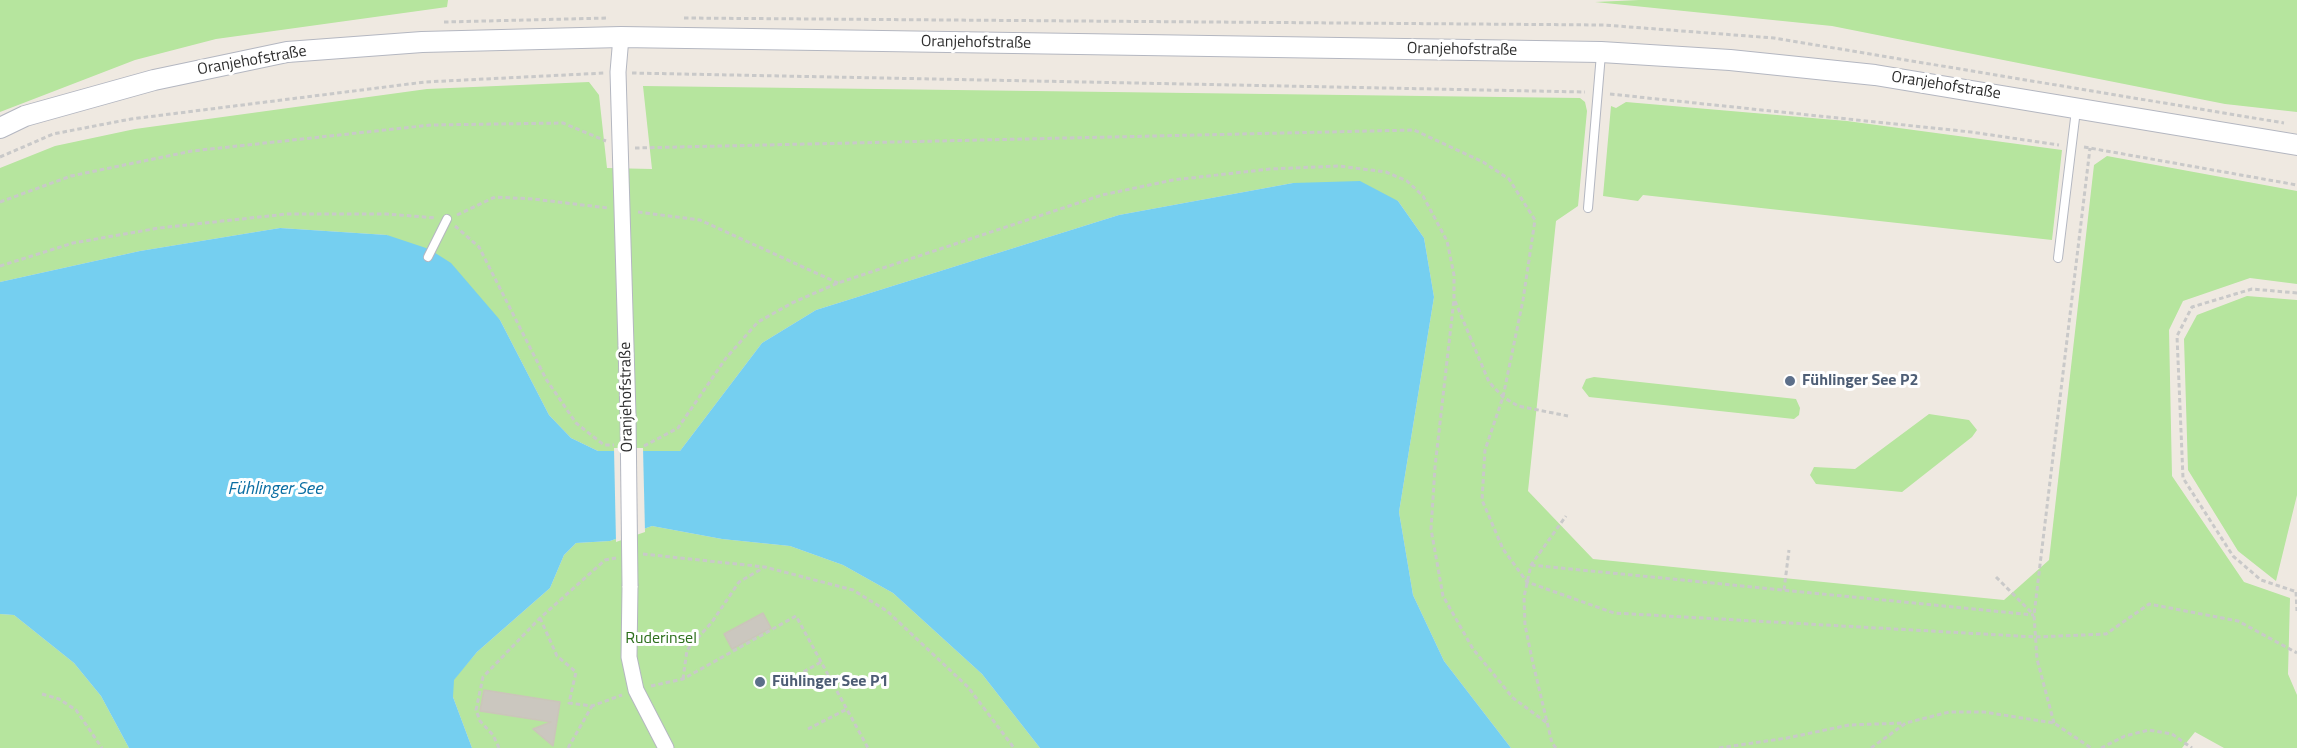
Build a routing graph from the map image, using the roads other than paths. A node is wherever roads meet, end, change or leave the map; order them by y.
1 (621, 37) junction
2 (1601, 52) junction
3 (2076, 107) junction
4 (0, 128) edge
5 (2297, 145) edge
6 (1588, 208) dead end
7 (447, 219) road end
8 (428, 257) dead end
9 (2058, 258) dead end
10 (666, 748) edge

1 - 2 street, Oranjehofstraße
1 - 4 street, Oranjehofstraße
1 - 10 street, Oranjehofstraße, bridge
2 - 3 street, Oranjehofstraße
2 - 6 lane
3 - 5 street, Oranjehofstraße
3 - 9 lane
7 - 8 lane

